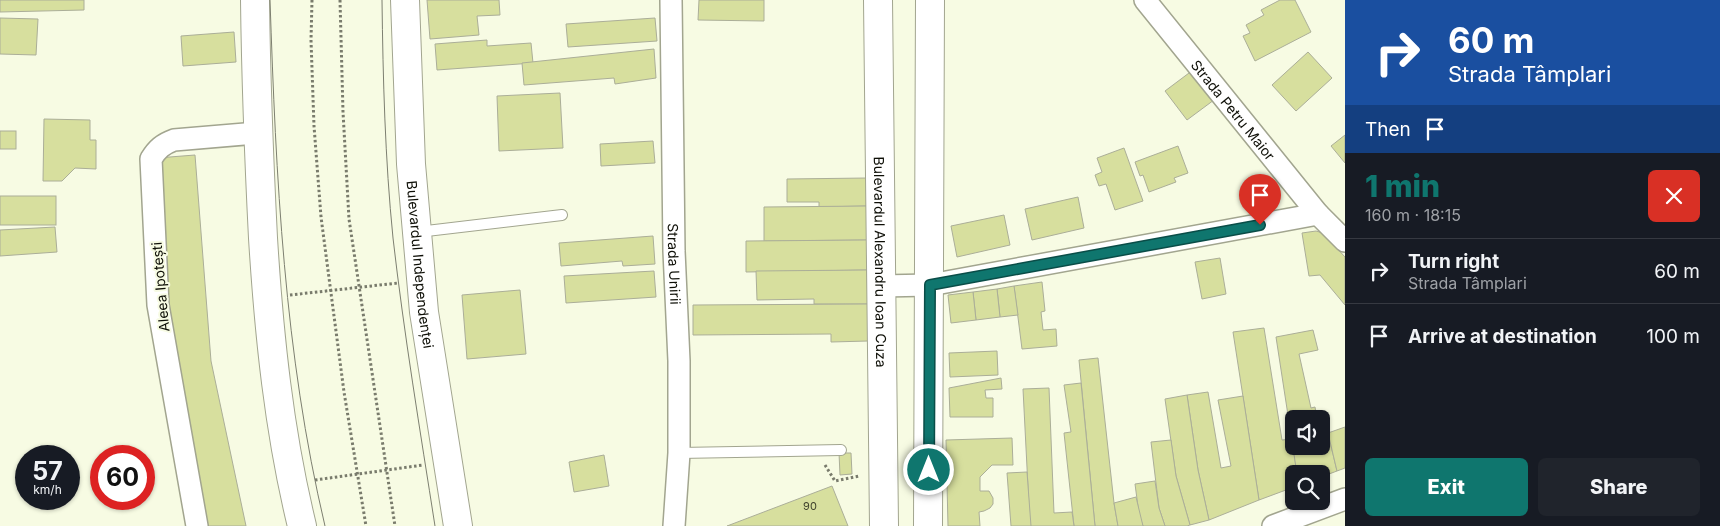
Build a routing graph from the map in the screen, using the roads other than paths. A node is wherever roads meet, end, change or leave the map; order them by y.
1 (255, 0) edge
2 (405, 0) edge
3 (671, 0) edge
4 (878, 0) edge
5 (930, 0) edge
6 (1145, 0) edge
7 (257, 133) junction
8 (1318, 214) junction
9 (562, 215) dead end
10 (417, 232) junction
11 (1345, 241) edge
12 (930, 285) junction
13 (881, 286) junction
14 (841, 450) dead end
15 (679, 452) junction
16 (1345, 499) edge
17 (197, 526) edge
18 (302, 526) edge
19 (458, 526) edge
20 (674, 526) edge
21 (884, 526) edge
22 (928, 526) edge
23 (1273, 526) edge

1 - 7 main road
2 - 10 main road, Bulevardul Independenței
3 - 15 street, Strada Unirii
4 - 13 main road, Bulevardul Alexandru Ioan Cuza
5 - 12 main road
6 - 8 street, Strada Petru Maior
7 - 17 street, Aleea Ipotești
7 - 18 main road
8 - 11 street, Strada Petru Maior
8 - 12 street
9 - 10 lane
10 - 19 main road, Bulevardul Independenței
12 - 13 street
12 - 22 main road
13 - 21 main road, Bulevardul Alexandru Ioan Cuza
14 - 15 lane
15 - 20 street, Strada Unirii
16 - 23 street

